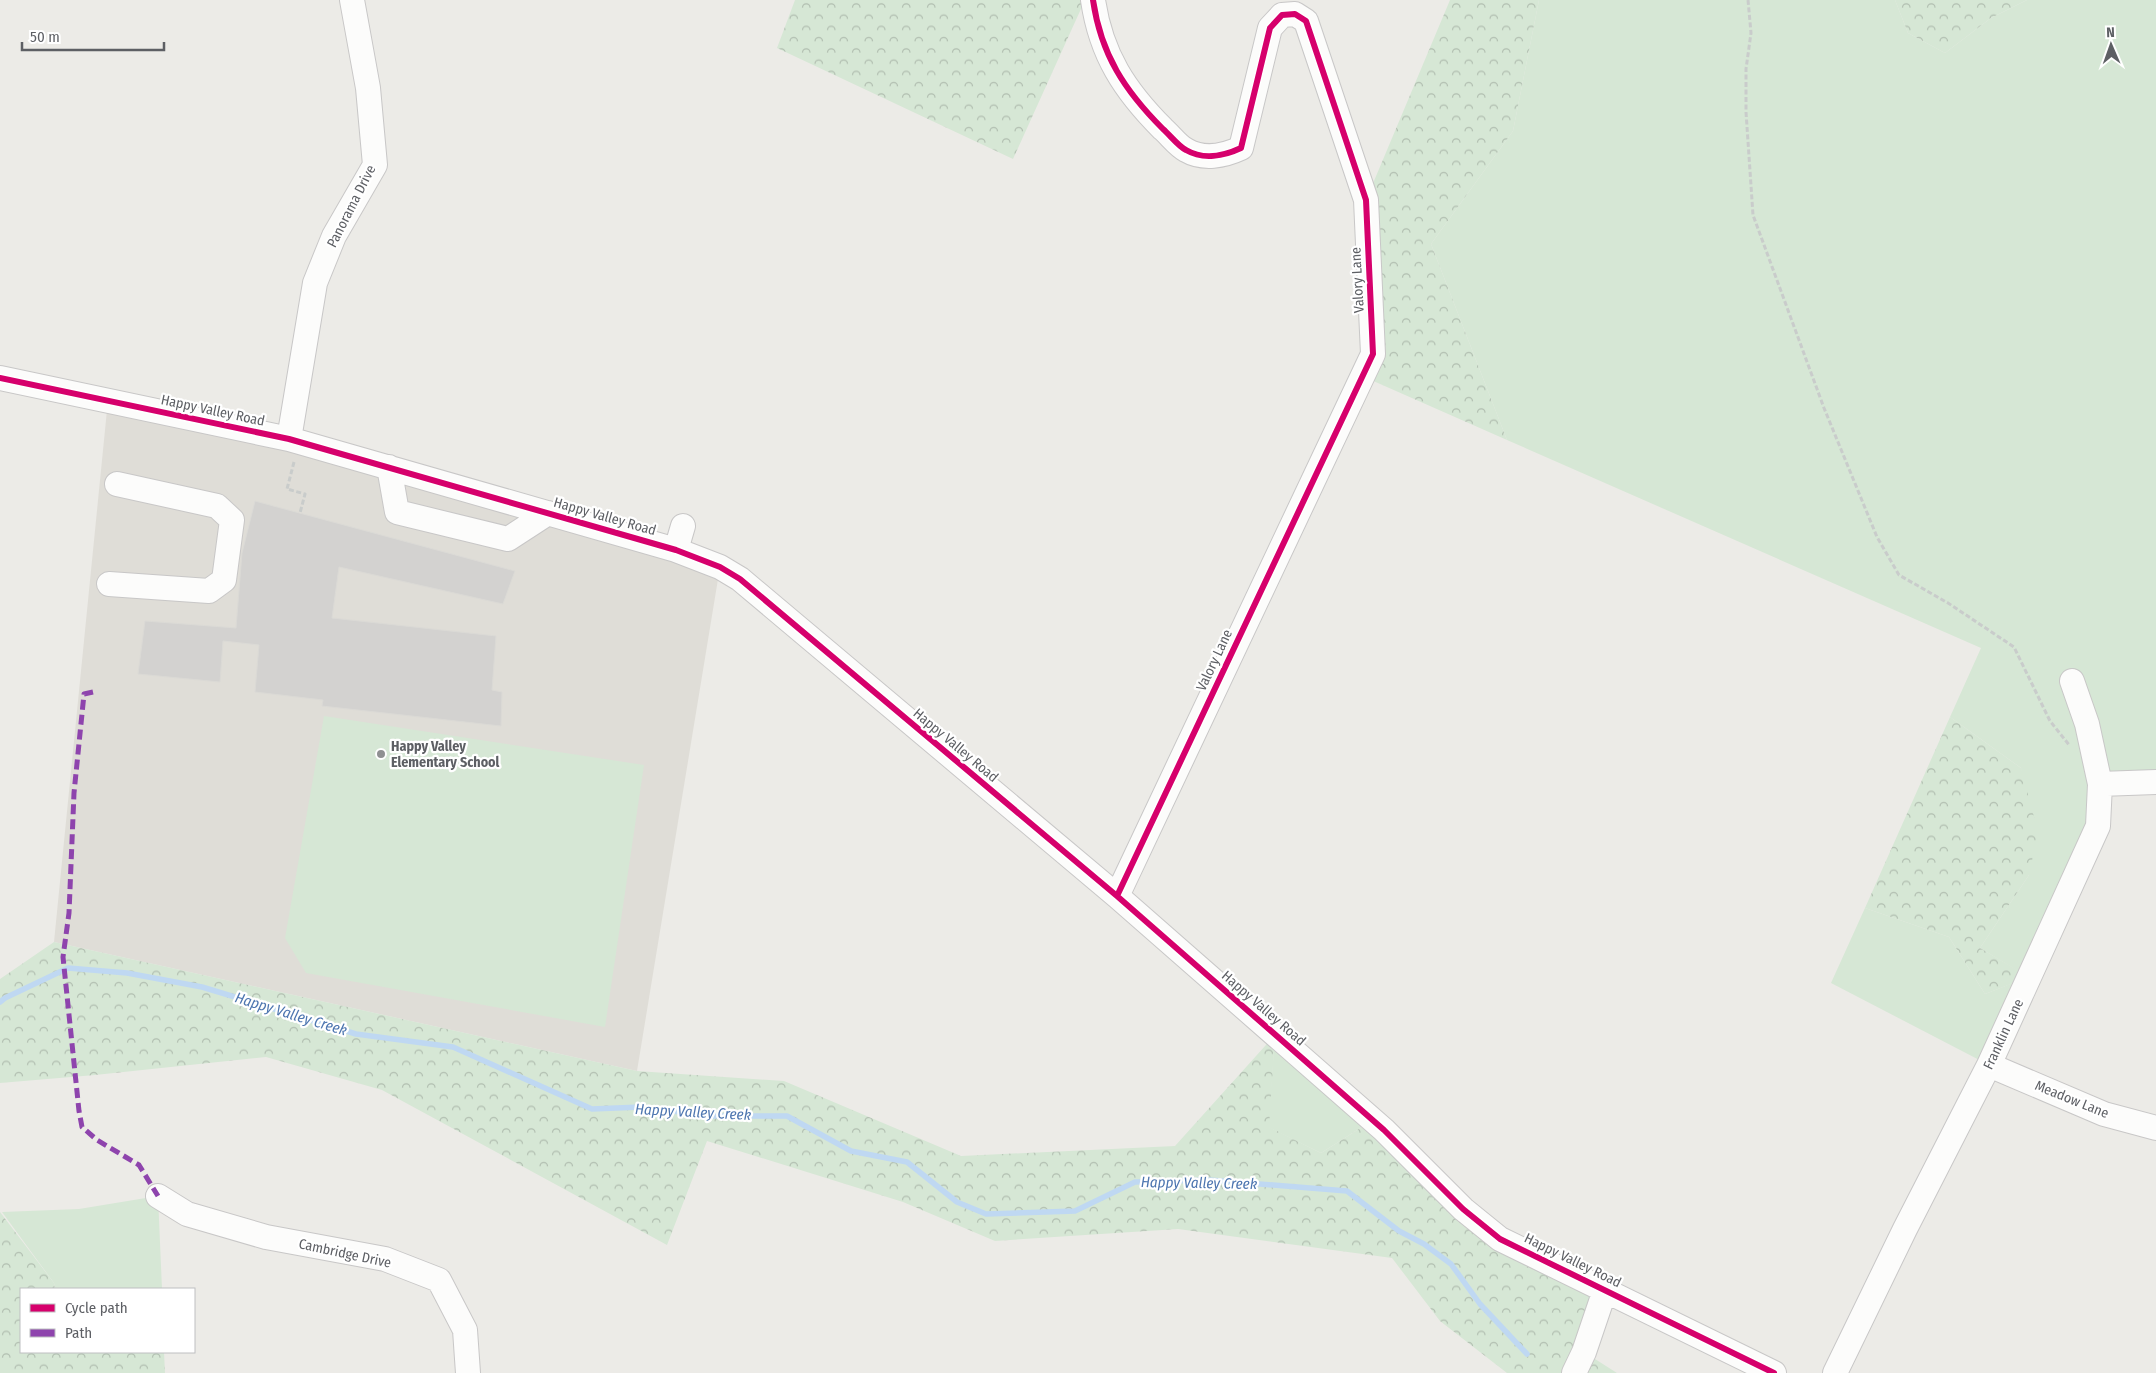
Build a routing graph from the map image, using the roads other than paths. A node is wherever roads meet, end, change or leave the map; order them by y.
1 (352, 0) edge
2 (1093, 0) edge
3 (0, 378) edge
4 (294, 440) junction
5 (389, 467) junction
6 (117, 484) dead end
7 (548, 513) junction
8 (683, 526) dead end
9 (676, 550) junction
10 (108, 584) dead end
11 (2072, 681) dead end
12 (2156, 782) edge
13 (2100, 784) junction
14 (1117, 896) junction
15 (1989, 1065) junction
16 (2156, 1128) edge
17 (158, 1196) dead end
18 (1605, 1290) junction
19 (468, 1373) edge
20 (1574, 1373) edge
21 (1774, 1373) edge
22 (1835, 1373) edge

1 - 4 street, Panorama Drive
2 - 14 street, Valory Lane
3 - 4 street, Happy Valley Road
4 - 5 street, Happy Valley Road
5 - 7 street, Happy Valley Road
5 - 7 street
6 - 10 street
7 - 9 street, Happy Valley Road
8 - 9 street
9 - 14 street, Happy Valley Road
11 - 13 street, Franklin Lane
12 - 13 street
13 - 15 street, Franklin Lane
14 - 18 street, Happy Valley Road
15 - 16 street, Meadow Lane
15 - 22 street, Franklin Lane
17 - 19 street, Cambridge Drive
18 - 20 street
18 - 21 street, Happy Valley Road

